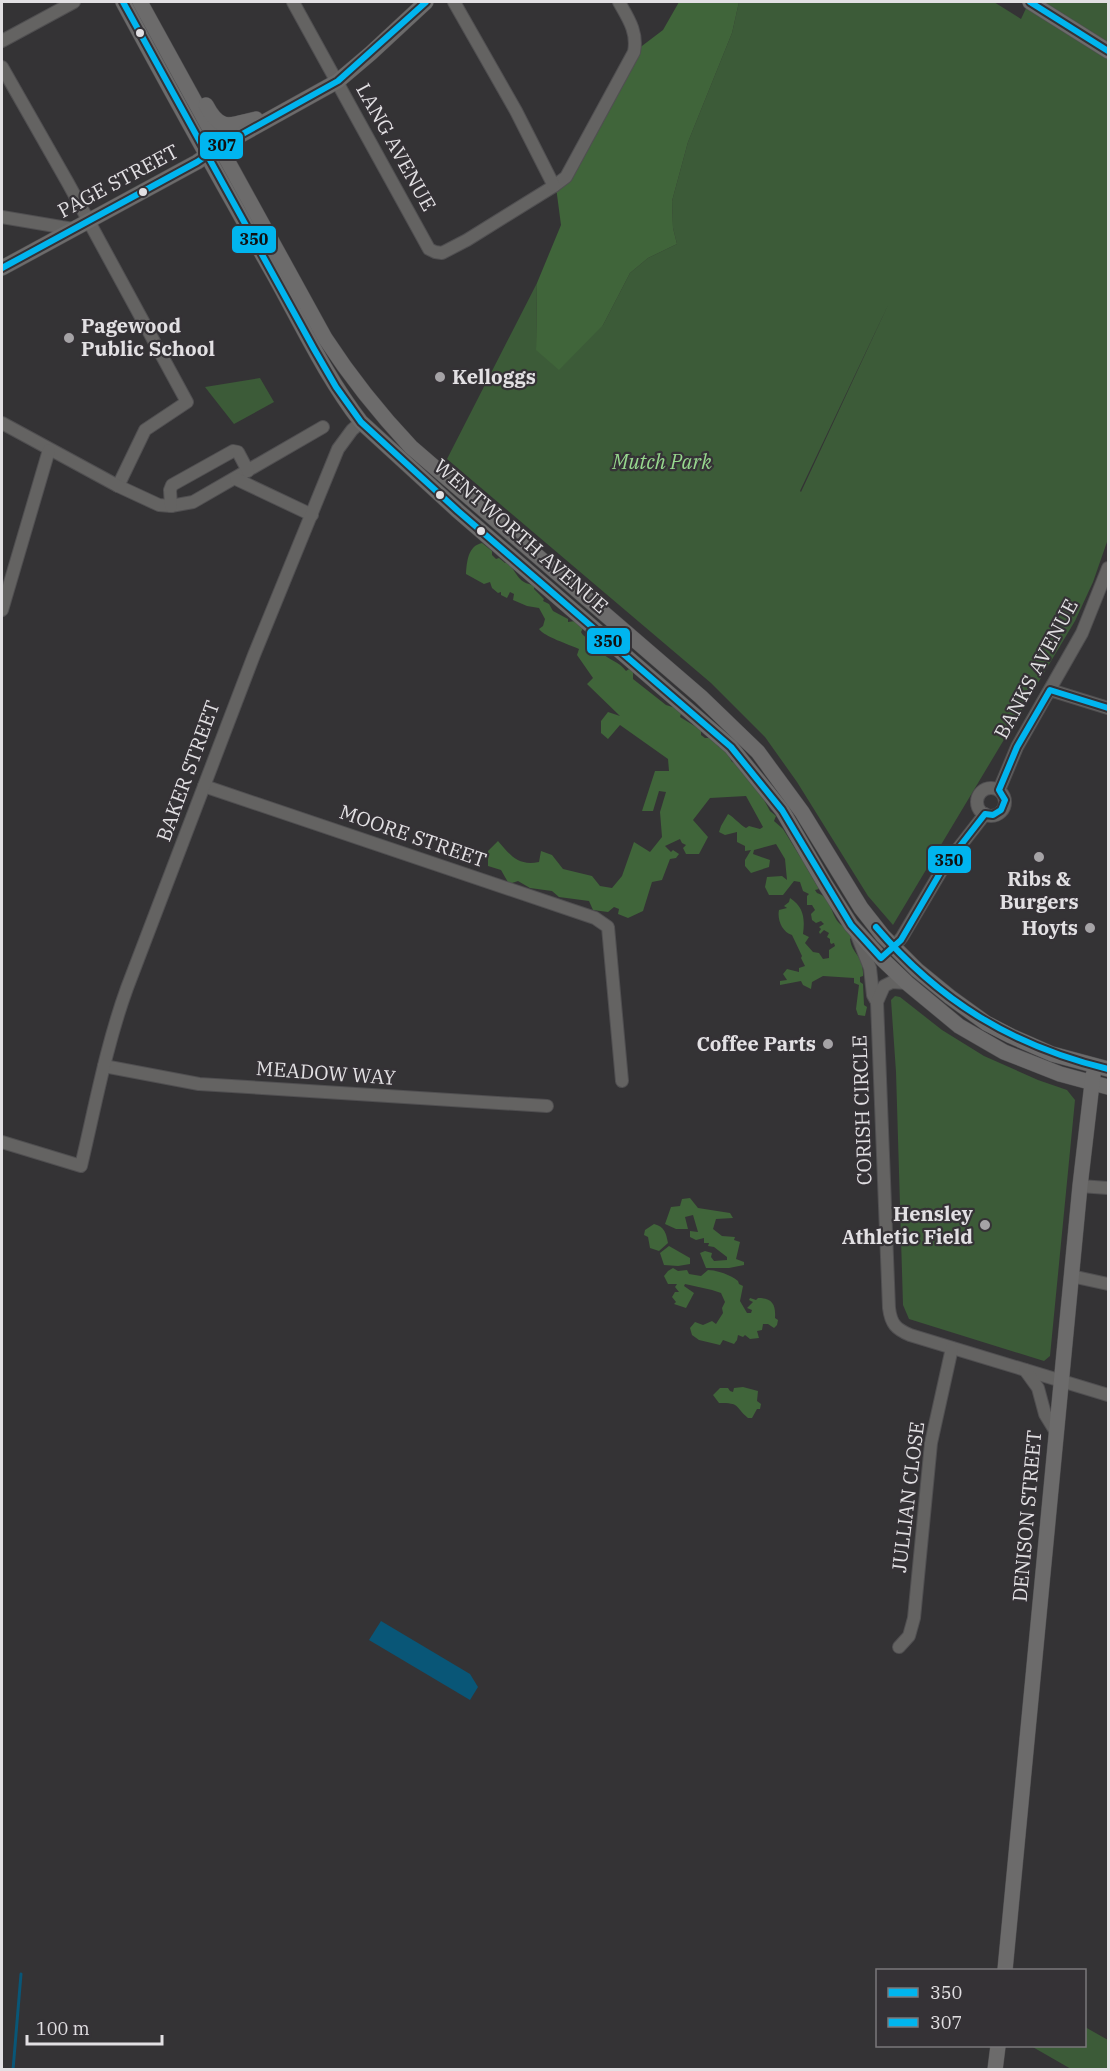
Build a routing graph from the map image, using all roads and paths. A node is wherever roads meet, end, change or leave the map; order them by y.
1 (74, 2) edge
2 (123, 2) edge
3 (140, 2) edge
4 (293, 2) edge
5 (426, 2) edge
6 (454, 2) edge
7 (619, 2) edge
8 (1030, 2) edge
9 (2, 41) edge
10 (1108, 51) edge
11 (2, 67) edge
12 (182, 75) junction
13 (338, 81) junction
14 (282, 112) junction
15 (221, 146) junction
16 (207, 156) junction
17 (554, 186) junction
18 (2, 217) edge
19 (88, 221) junction
20 (73, 229) junction
21 (2, 268) edge
22 (377, 410) junction
23 (362, 422) junction
24 (2, 423) edge
25 (323, 427) dead end
26 (49, 450) junction
27 (248, 471) junction
28 (236, 478) junction
29 (118, 486) junction
30 (171, 506) junction
31 (312, 515) junction
32 (1108, 568) edge
33 (2, 610) edge
34 (1050, 690) junction
35 (1108, 708) edge
36 (204, 786) junction
37 (999, 790) junction
38 (985, 814) junction
39 (851, 925) junction
40 (894, 947) junction
41 (880, 958) junction
42 (907, 984) junction
43 (877, 1002) junction
44 (104, 1066) junction
45 (1101, 1068) edge
46 (622, 1081) dead end
47 (1091, 1084) junction
48 (1108, 1087) edge
49 (547, 1106) dead end
50 (2, 1142) edge
51 (1080, 1186) junction
52 (1108, 1188) edge
53 (1071, 1276) junction
54 (1108, 1284) edge
55 (952, 1348) junction
56 (1025, 1370) junction
57 (1061, 1381) junction
58 (1108, 1395) edge
59 (1056, 1432) junction
60 (899, 1647) dead end
61 (1005, 1969) edge
62 (998, 2047) edge
63 (995, 2070) edge

1 - 9 street
2 - 16 main road, WENTWORTH AVENUE
3 - 12 main road, WENTWORTH AVENUE
4 - 13 street, LANG AVENUE
5 - 13 main road, PAGE STREET
6 - 17 street
7 - 17 street
8 - 10 main road
11 - 19 street
12 - 14 main road
12 - 15 main road, WENTWORTH AVENUE
13 - 14 main road, PAGE STREET
13 - 17 street, LANG AVENUE
14 - 15 main road, PAGE STREET
15 - 16 main road, PAGE STREET
15 - 22 main road, WENTWORTH AVENUE
16 - 19 main road, PAGE STREET
16 - 23 main road, WENTWORTH AVENUE
18 - 20 street
19 - 20 main road, PAGE STREET
19 - 29 street
20 - 21 main road, PAGE STREET
22 - 23 main road, BAKER STREET
22 - 40 main road, WENTWORTH AVENUE
23 - 31 street, BAKER STREET
23 - 39 main road, WENTWORTH AVENUE
24 - 26 street
25 - 27 street
26 - 29 street
26 - 33 street
27 - 28 street
27 - 30 street
28 - 30 street
28 - 31 street
29 - 30 street
31 - 36 street, BAKER STREET
32 - 34 street, BANKS AVENUE
34 - 35 street
34 - 37 street, BANKS AVENUE
36 - 44 street, BAKER STREET
36 - 46 street, MOORE STREET
37 - 38 street
37 - 38 street
38 - 40 street
39 - 41 main road, WENTWORTH AVENUE
39 - 43 street, CORISH CIRCLE
40 - 41 main road
40 - 45 main road, WENTWORTH AVENUE
41 - 42 main road, WENTWORTH AVENUE
42 - 43 street
42 - 47 main road, WENTWORTH AVENUE
43 - 55 street, CORISH CIRCLE
44 - 49 street, MEADOW WAY
44 - 50 street, BAKER STREET
45 - 47 main road, DENISON STREET
47 - 48 main road, WENTWORTH AVENUE
47 - 51 main road, DENISON STREET
51 - 52 street
51 - 53 main road, DENISON STREET
53 - 54 street
53 - 57 main road, DENISON STREET
55 - 56 street, CORISH CIRCLE
55 - 60 street, JULLIAN CLOSE
56 - 57 street, CORISH CIRCLE
56 - 59 street
57 - 58 street, CORISH CIRCLE
57 - 59 main road, DENISON STREET
59 - 61 main road, DENISON STREET
62 - 63 main road

